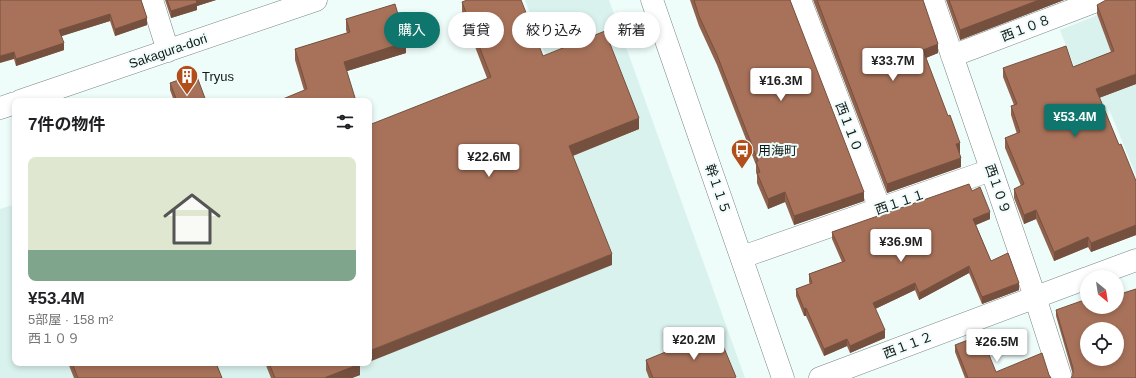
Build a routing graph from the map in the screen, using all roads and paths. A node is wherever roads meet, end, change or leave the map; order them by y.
1 (152, 0) edge
2 (652, 0) edge
3 (800, 0) edge
4 (933, 0) edge
5 (1099, 0) edge
6 (308, 1) edge
7 (168, 51) junction
8 (952, 56) junction
9 (29, 98) edge
10 (12, 104) edge
11 (0, 108) edge
12 (991, 170) junction
13 (880, 209) junction
14 (742, 257) junction
15 (1136, 260) edge
16 (1109, 270) edge
17 (1080, 281) edge
18 (1035, 297) junction
19 (783, 378) edge
20 (820, 378) edge
21 (1060, 378) edge

1 - 7 street
2 - 14 street, 幹１１５
3 - 13 street, 西１１０
4 - 8 street, 西１０９
5 - 8 street, 西１０８
6 - 7 street, Sakagura-dori
7 - 9 street, Sakagura-dori
8 - 12 street, 西１０９
10 - 11 street
12 - 13 street, 西１１１
12 - 18 street, 西１０９
13 - 14 street, 西１１１
14 - 19 street, 幹１１５
15 - 16 street
17 - 18 street, 西１１２
18 - 20 street, 西１１２
18 - 21 street, 西１０９

